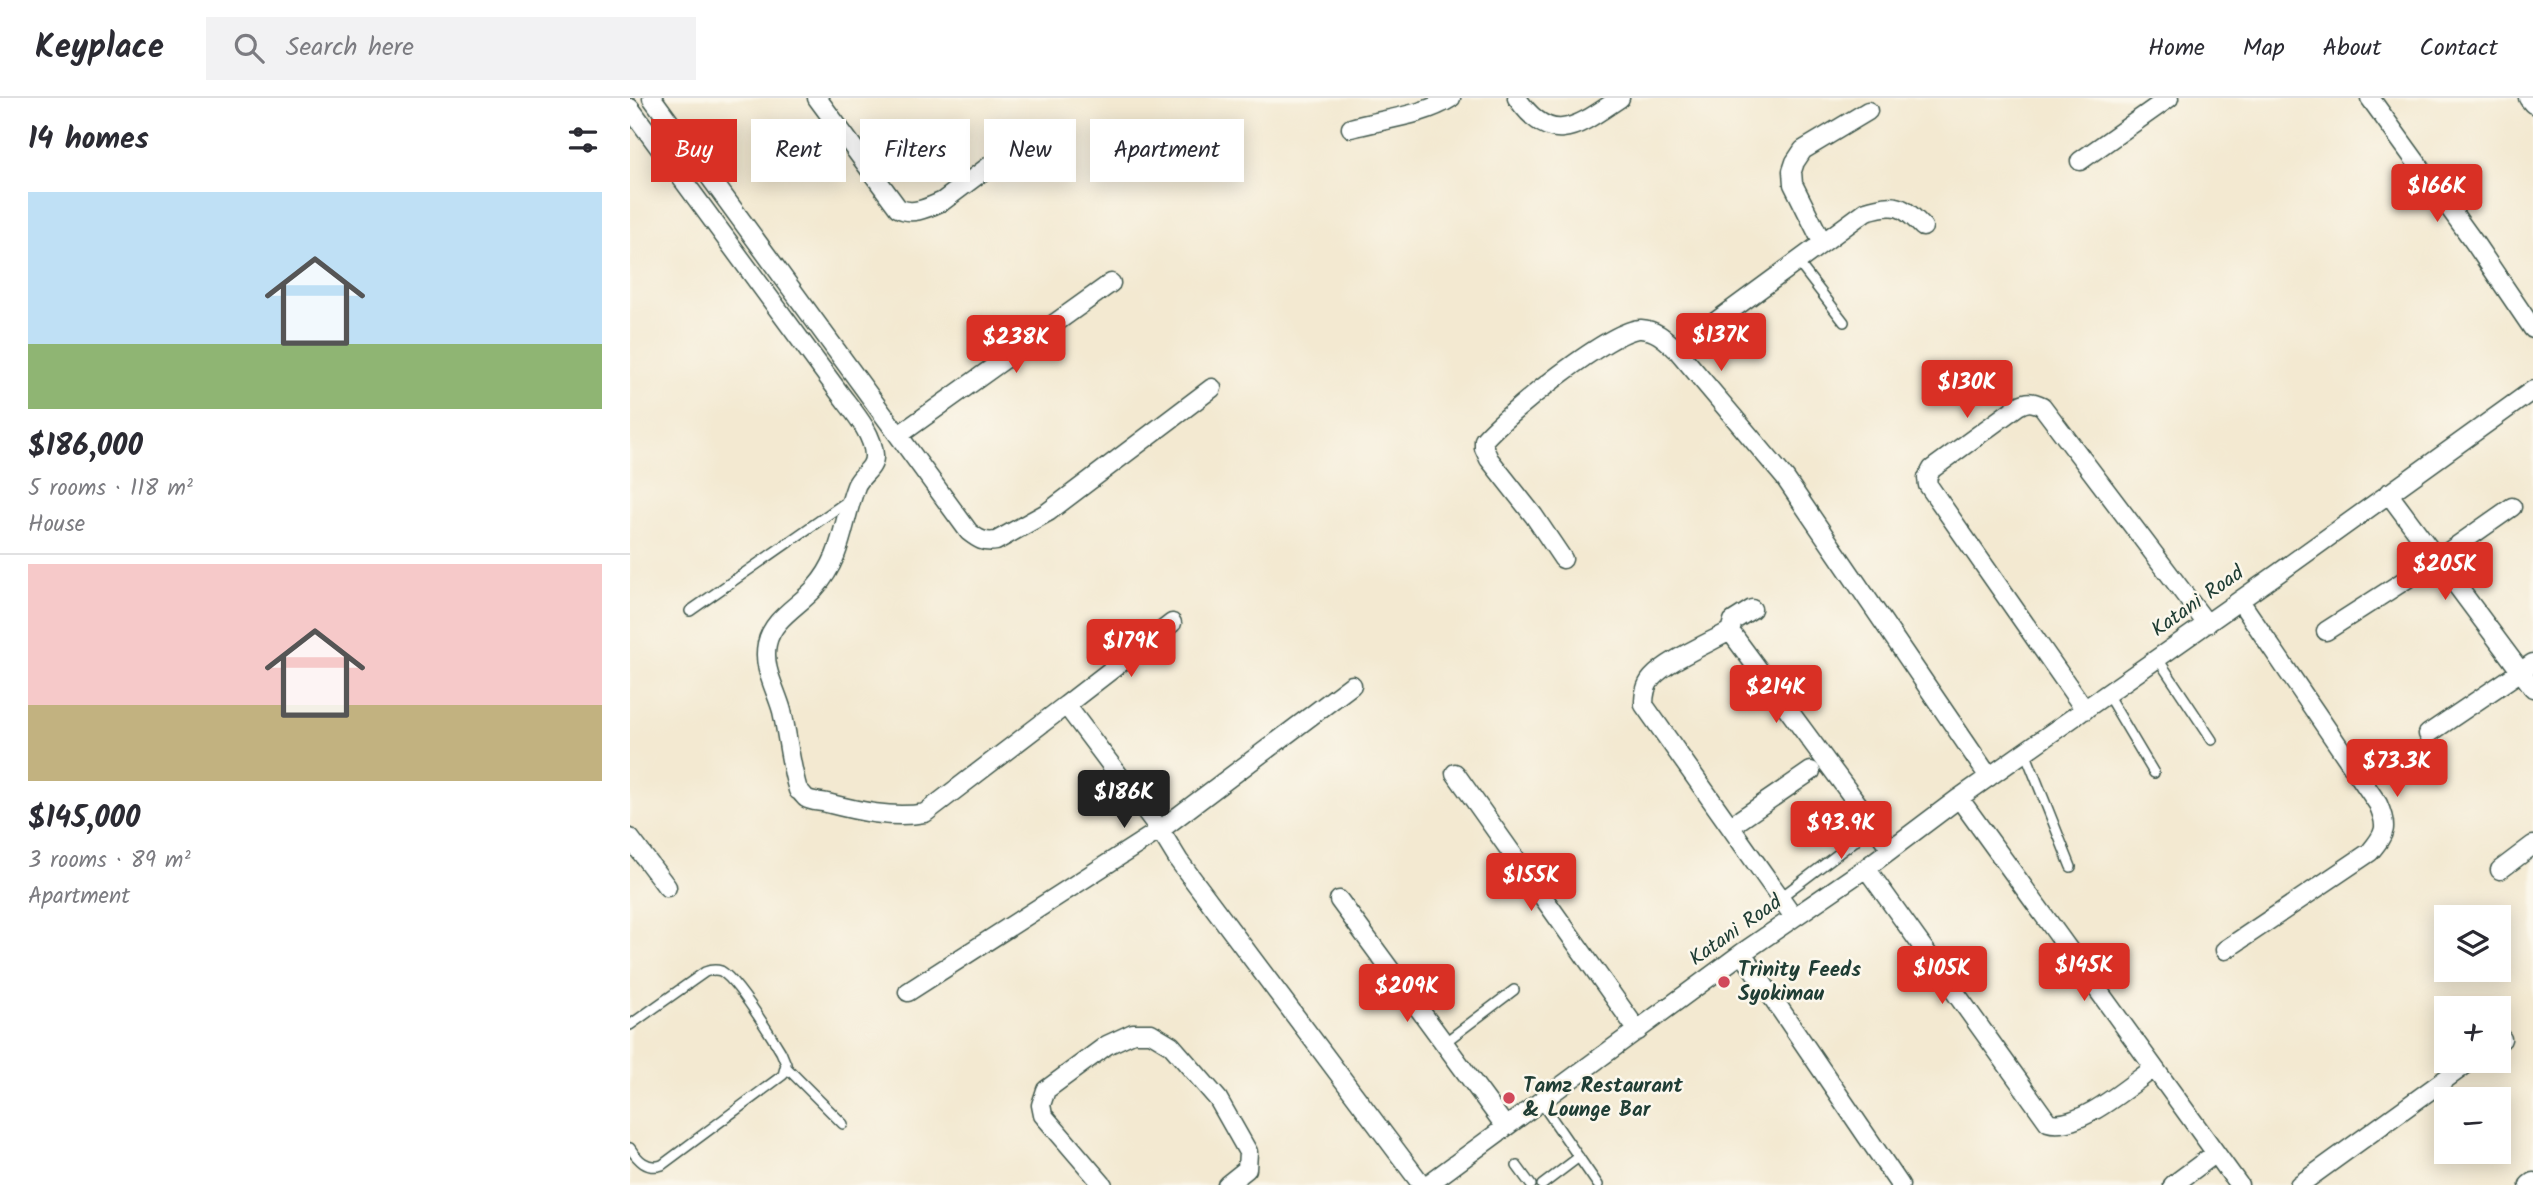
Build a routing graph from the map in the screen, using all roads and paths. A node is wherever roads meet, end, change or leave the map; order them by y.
1 (652, 98) edge
2 (817, 98) edge
3 (1451, 98) edge
4 (1517, 98) edge
5 (1620, 98) edge
6 (2169, 98) edge
7 (2370, 98) edge
8 (2528, 98) edge
9 (2533, 104) edge
10 (630, 108) edge
11 (1868, 111) dead end
12 (1351, 128) dead end
13 (2080, 161) dead end
14 (984, 170) edge
15 (1923, 227) dead end
16 (1822, 242) junction
17 (1797, 261) junction
18 (1111, 283) dead end
19 (1844, 323) dead end
20 (2533, 329) edge
21 (1677, 350) junction
22 (1212, 388) dead end
23 (2533, 390) edge
24 (899, 435) junction
25 (2388, 493) junction
26 (852, 498) junction
27 (2512, 507) dead end
28 (1563, 559) dead end
29 (2438, 559) junction
30 (2240, 601) junction
31 (1752, 609) dead end
32 (690, 611) dead end
33 (1172, 623) dead end
34 (2207, 624) junction
35 (1730, 631) junction
36 (2326, 631) dead end
37 (2158, 659) junction
38 (2526, 667) edge
39 (1352, 685) dead end
40 (2533, 688) edge
41 (2107, 694) junction
42 (1066, 705) junction
43 (2085, 710) junction
44 (2428, 734) dead end
45 (2212, 740) dead end
46 (2025, 752) junction
47 (1811, 771) dead end
48 (1455, 773) dead end
49 (2154, 773) dead end
50 (1989, 777) junction
51 (1959, 798) junction
52 (1731, 826) junction
53 (1160, 830) junction
54 (630, 838) edge
55 (1855, 841) dead end
56 (2533, 845) edge
57 (1891, 849) junction
58 (2071, 867) dead end
59 (1866, 868) junction
60 (2500, 870) dead end
61 (667, 887) dead end
62 (1781, 897) junction
63 (1339, 900) dead end
64 (1794, 917) junction
65 (2225, 950) dead end
66 (1742, 953) junction
67 (1514, 990) dead end
68 (908, 992) dead end
69 (630, 1025) edge
70 (1637, 1031) junction
71 (1444, 1042) junction
72 (786, 1067) junction
73 (2154, 1068) junction
74 (2454, 1073) edge
75 (1540, 1101) junction
76 (843, 1124) dead end
77 (1505, 1126) junction
78 (631, 1152) edge
79 (2216, 1153) junction
80 (1579, 1157) junction
81 (1517, 1166) dead end
82 (1103, 1185) edge
83 (1227, 1185) edge
84 (1424, 1185) edge
85 (1531, 1185) edge
86 (1542, 1185) edge
87 (1598, 1185) edge
88 (1900, 1185) edge
89 (2173, 1185) edge
90 (2239, 1185) edge
91 (2299, 1185) edge

1 - 24 street
2 - 14 street
3 - 12 street
4 - 5 street
6 - 13 street
7 - 20 street
8 - 9 street
10 - 26 street
11 - 16 street
15 - 16 street
16 - 17 street
17 - 19 lane
17 - 21 street
18 - 24 street
21 - 28 street
21 - 50 street
22 - 24 street
23 - 25 street, Katani Road
25 - 29 street
25 - 30 street, Katani Road
26 - 32 lane
26 - 42 street
27 - 29 street
29 - 36 street
29 - 38 street
30 - 34 street, Katani Road
30 - 65 street
31 - 35 street
33 - 42 street
34 - 37 street, Katani Road
34 - 43 street
35 - 52 street
35 - 57 street
37 - 41 street, Katani Road
37 - 45 lane
38 - 40 street
38 - 44 street
39 - 53 street
41 - 43 street, Katani Road
41 - 49 lane
42 - 53 street
43 - 46 street, Katani Road
46 - 50 street, Katani Road
46 - 58 lane
47 - 52 street
48 - 70 street
50 - 51 street, Katani Road
51 - 57 street, Katani Road
51 - 73 street
52 - 62 street
53 - 68 street
53 - 84 street
54 - 61 street
55 - 62 lane
56 - 60 street
57 - 59 street, Katani Road
59 - 64 street, Katani Road
59 - 73 street
62 - 64 street
63 - 71 street
64 - 66 street, Katani Road
66 - 70 street, Katani Road
66 - 88 street
67 - 71 lane
69 - 72 lane
70 - 75 street, Katani Road
71 - 77 street
72 - 76 lane
72 - 78 lane
73 - 79 street
74 - 91 street
75 - 77 street, Katani Road
75 - 80 lane
77 - 84 street, Katani Road
79 - 89 street
79 - 90 street
80 - 86 lane
80 - 87 lane
81 - 85 lane
82 - 83 street

